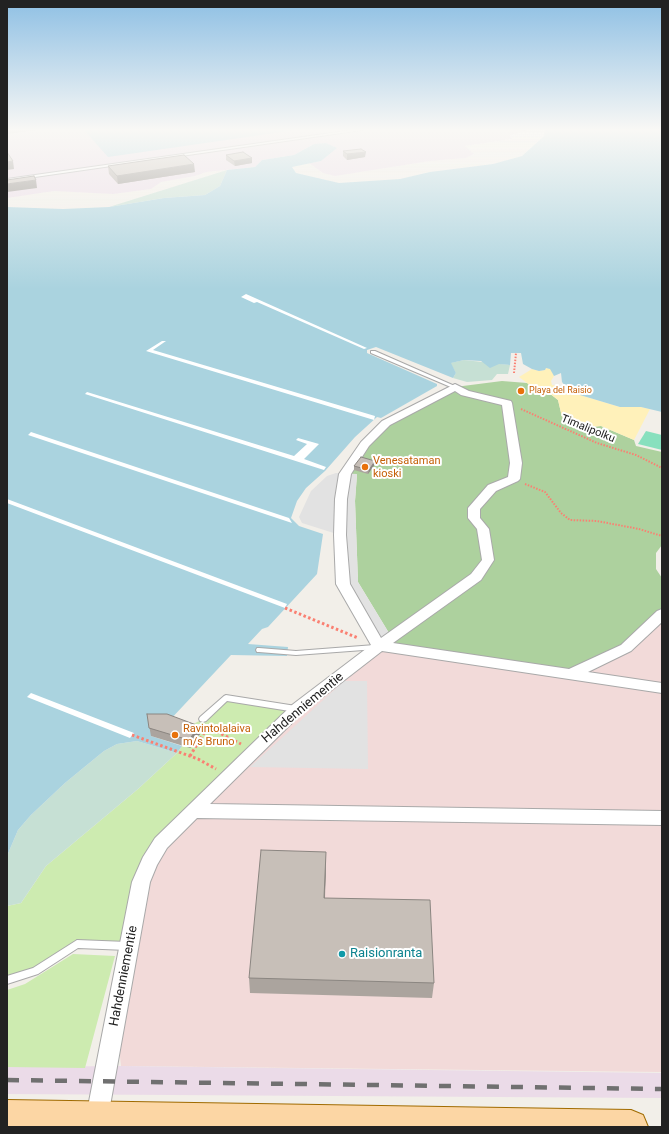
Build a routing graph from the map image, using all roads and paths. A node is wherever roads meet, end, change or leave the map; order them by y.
1 (373, 352) dead end
2 (516, 353) dead end
3 (514, 373) dead end
4 (455, 387) junction
5 (507, 403) junction
6 (662, 468) edge
7 (514, 479) junction
8 (662, 536) edge
9 (285, 608) dead end
10 (662, 614) edge
11 (379, 646) junction
12 (259, 650) dead end
13 (569, 675) junction
14 (662, 688) edge
15 (297, 709) junction
16 (203, 719) joint
17 (208, 727) junction
18 (132, 735) dead end
19 (253, 750) junction
20 (190, 756) junction
21 (226, 776) junction
22 (194, 811) junction
23 (662, 818) edge
24 (129, 947) junction
25 (7, 980) edge
26 (7, 1117) edge
27 (97, 1117) junction
28 (631, 1127) edge

1 - 4 lane
2 - 3 path
4 - 5 street
4 - 11 street
5 - 6 path, Timalipolku
5 - 7 street
7 - 8 path
7 - 11 street, Hahdenniementie
9 - 11 path
10 - 13 street
11 - 12 lane
11 - 13 street
11 - 15 street, Hahdenniementie
13 - 14 street
15 - 16 lane
15 - 19 street, Hahdenniementie
16 - 17 path
17 - 19 path
17 - 20 path
18 - 20 path
19 - 21 street, Hahdenniementie
20 - 21 path
21 - 22 street, Hahdenniementie
22 - 23 street
22 - 24 street, Hahdenniementie
24 - 25 lane
24 - 27 street, Hahdenniementie
26 - 27 main road
27 - 28 main road

